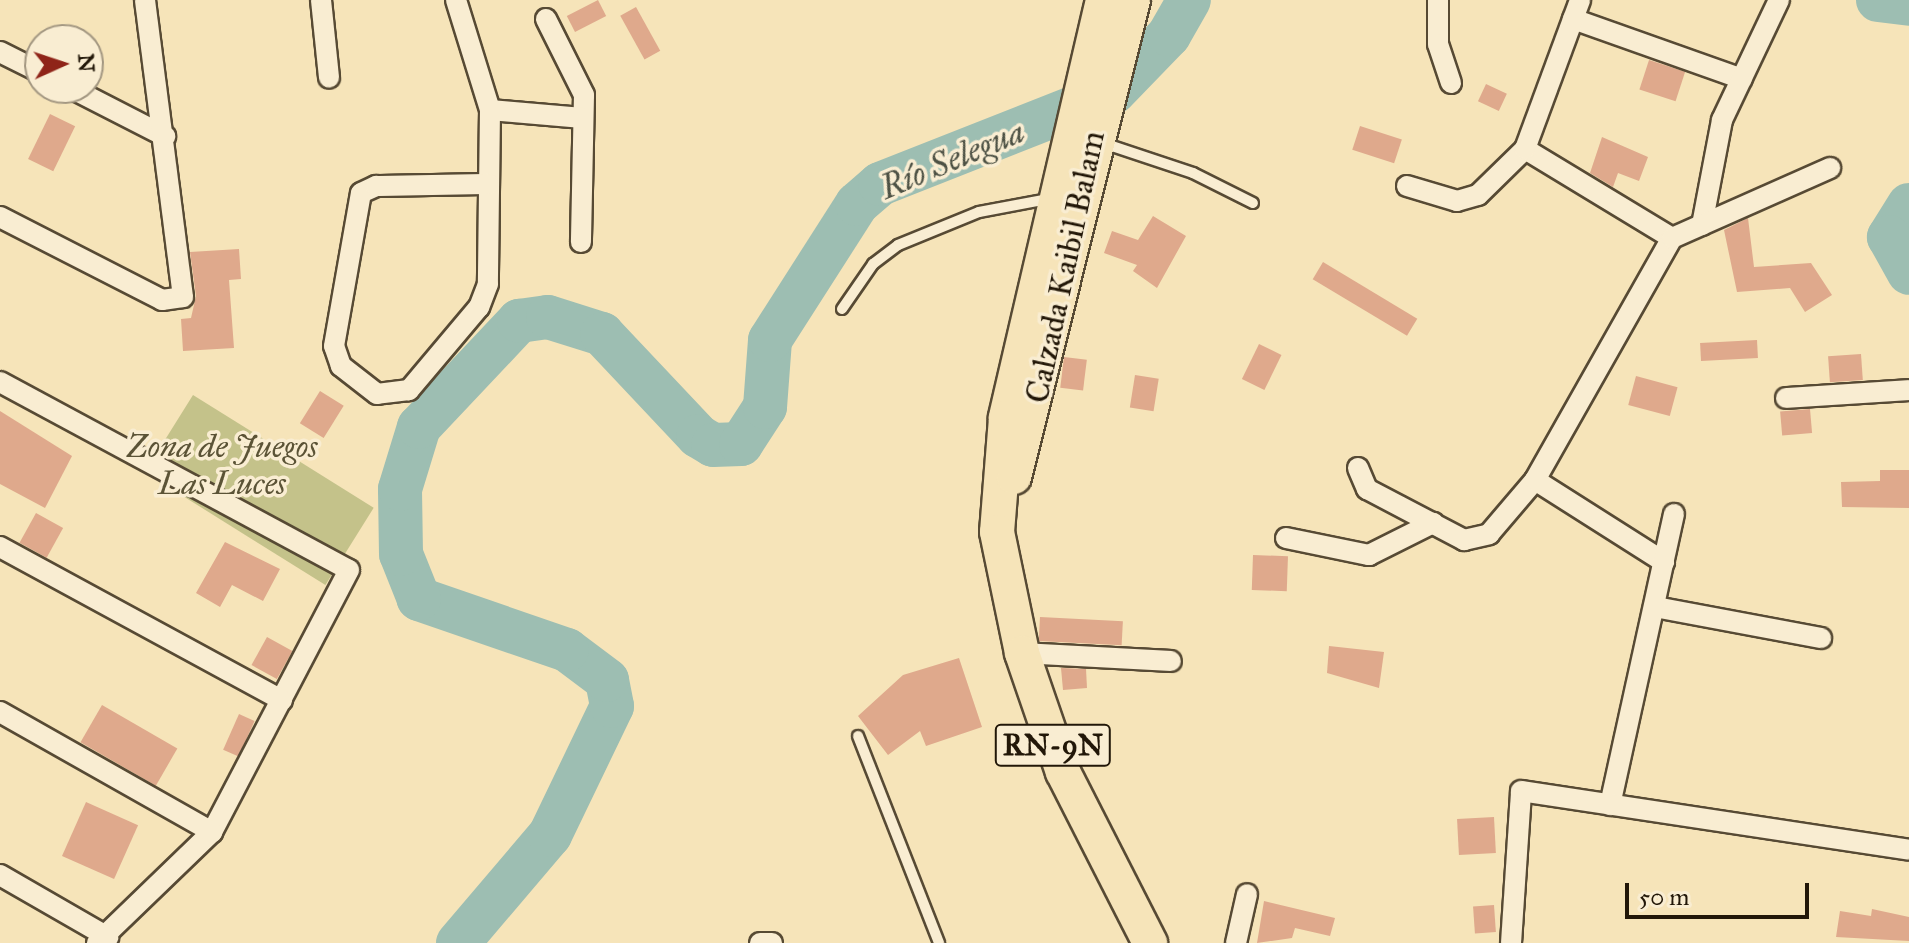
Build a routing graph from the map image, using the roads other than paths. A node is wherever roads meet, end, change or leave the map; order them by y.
1 (145, 0) edge
2 (321, 0) edge
3 (456, 0) edge
4 (1103, 0) edge
5 (1133, 0) edge
6 (1438, 0) edge
7 (1779, 0) edge
8 (1576, 10) edge
9 (546, 19) dead end
10 (0, 52) edge
11 (1103, 55) junction
12 (24, 64) edge
13 (329, 78) dead end
14 (1742, 79) junction
15 (1451, 83) dead end
16 (102, 104) edge
17 (490, 110) junction
18 (583, 118) junction
19 (165, 136) junction
20 (1084, 144) junction
21 (1525, 149) junction
22 (1830, 168) dead end
23 (488, 184) junction
24 (1407, 186) dead end
25 (1055, 198) junction
26 (1253, 203) dead end
27 (0, 217) edge
28 (1702, 225) junction
29 (1672, 238) junction
30 (581, 242) dead end
31 (842, 309) dead end
32 (0, 382) edge
33 (1909, 390) edge
34 (1786, 398) dead end
35 (1358, 468) dead end
36 (1535, 480) junction
37 (1674, 514) dead end
38 (1433, 523) junction
39 (997, 532) junction
40 (1286, 538) dead end
41 (0, 547) edge
42 (1664, 562) junction
43 (1655, 607) junction
44 (1821, 638) dead end
45 (1022, 653) junction
46 (1171, 661) dead end
47 (282, 700) junction
48 (0, 712) edge
49 (858, 736) dead end
50 (1610, 805) junction
51 (212, 832) junction
52 (1909, 850) edge
53 (0, 875) edge
54 (1247, 894) dead end
55 (102, 940) edge
56 (760, 943) edge
57 (772, 943) edge
58 (939, 943) edge
59 (1150, 943) edge
60 (1236, 943) edge
61 (1511, 943) edge

1 - 19 street
2 - 13 street
3 - 17 street
4 - 11 main road, Calzada Kaibil Balam / RN-9N
5 - 11 main road, Calzada Kaibil Balam / RN-9N
6 - 15 street
7 - 14 street
8 - 14 street
8 - 21 street
9 - 18 street
10 - 12 street
11 - 20 main road, Calzada Kaibil Balam / RN-9N
14 - 28 street
16 - 19 street
17 - 18 street
17 - 23 street
18 - 30 street
19 - 27 street
20 - 25 main road, Calzada Kaibil Balam / RN-9N
20 - 26 lane
20 - 39 main road, Calzada Kaibil Balam / RN-9N
21 - 24 street
21 - 29 street
22 - 28 street
23 - 23 street
25 - 31 lane
25 - 39 main road, Calzada Kaibil Balam / RN-9N
28 - 29 street
29 - 36 street
32 - 47 street
33 - 34 street
35 - 38 street
36 - 38 street
36 - 42 street
37 - 42 street
38 - 40 street
39 - 45 main road, Calzada Kaibil Balam / RN-9N
41 - 47 street
42 - 43 street
43 - 44 street
43 - 50 street
45 - 46 street
45 - 59 main road, Calzada Kaibil Balam / RN-9N
47 - 51 street
48 - 51 street
49 - 58 lane
50 - 52 street
50 - 61 street
51 - 55 street
53 - 55 street
54 - 60 street
56 - 57 street

